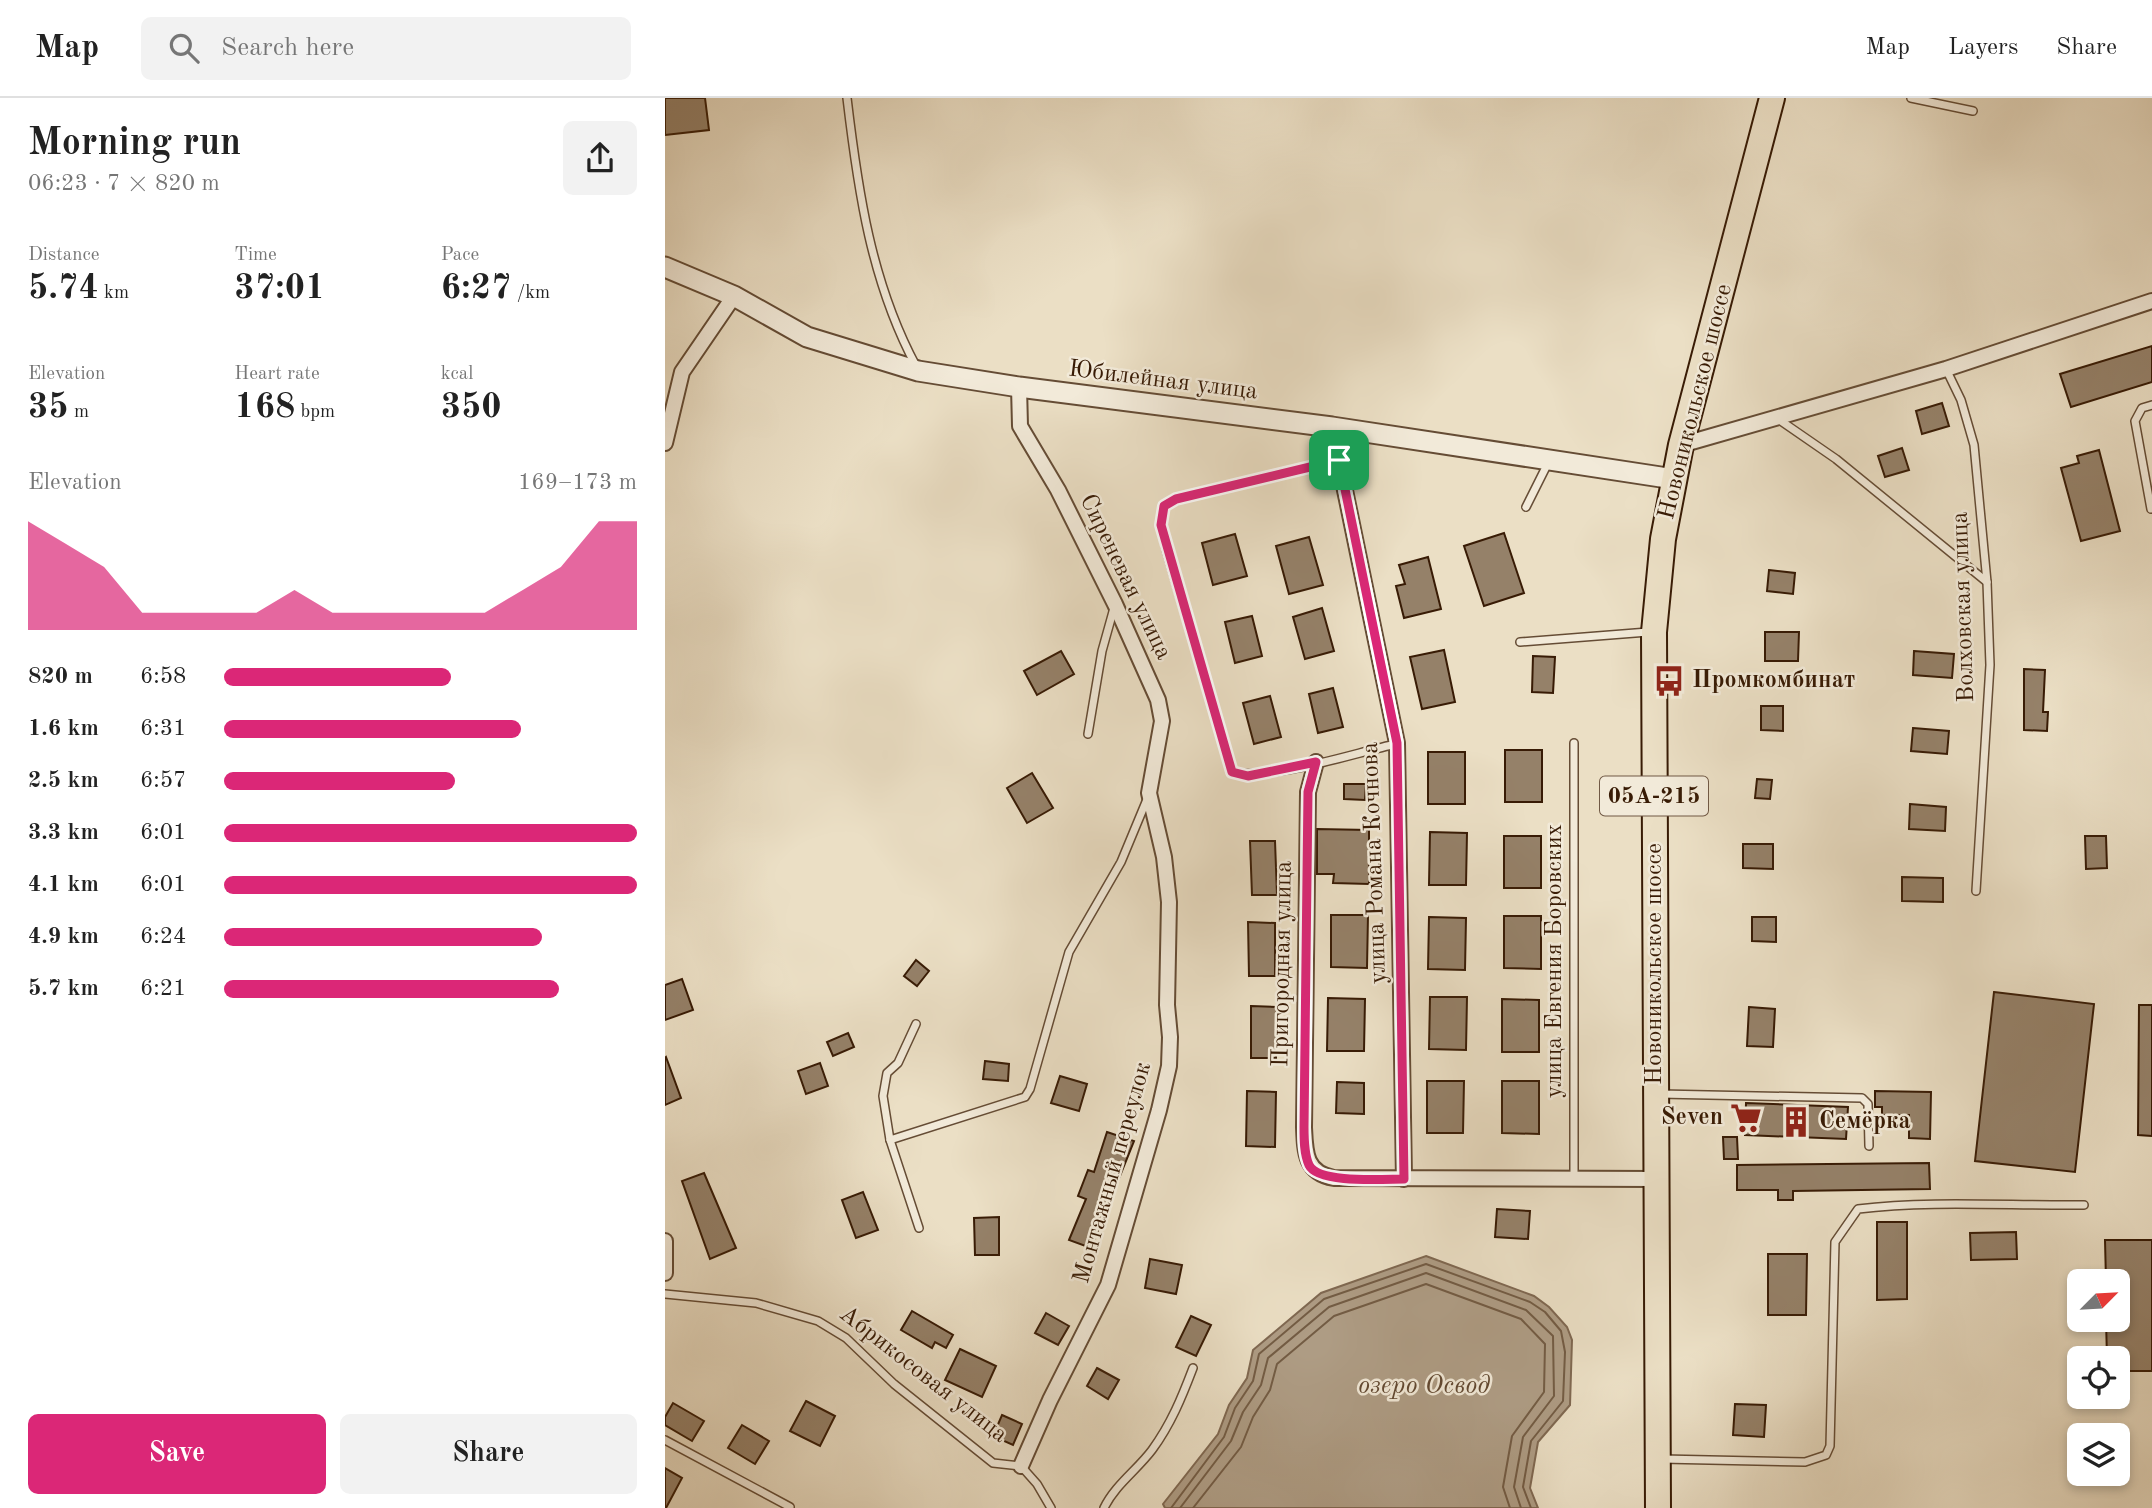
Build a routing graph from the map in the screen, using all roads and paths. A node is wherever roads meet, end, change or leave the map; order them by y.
1 (847, 98) edge
2 (1772, 98) edge
3 (1911, 98) edge
4 (1973, 111) dead end
5 (665, 267) edge
6 (734, 296) junction
7 (2152, 301) edge
8 (1946, 369) junction
9 (918, 371) junction
10 (1019, 387) junction
11 (2152, 405) edge
12 (1777, 418) junction
13 (1332, 427) junction
14 (665, 443) edge
15 (1681, 445) junction
16 (1339, 460) junction
17 (1549, 461) junction
18 (1674, 479) junction
19 (1526, 507) dead end
20 (2151, 509) edge
21 (1987, 582) junction
22 (1115, 604) junction
23 (1654, 632) junction
24 (1520, 642) dead end
25 (1088, 734) dead end
26 (1397, 743) junction
27 (1574, 743) dead end
28 (1316, 762) junction
29 (1149, 793) junction
30 (1976, 891) dead end
31 (915, 1024) dead end
32 (1656, 1094) junction
33 (890, 1140) junction
34 (1869, 1146) dead end
35 (1404, 1179) junction
36 (1656, 1179) junction
37 (1574, 1180) junction
38 (2084, 1205) dead end
39 (919, 1228) dead end
40 (665, 1241) edge
41 (665, 1273) edge
42 (665, 1294) edge
43 (1193, 1368) dead end
44 (665, 1440) edge
45 (1658, 1458) junction
46 (1021, 1466) junction
47 (790, 1507) edge
48 (1051, 1508) edge
49 (1104, 1508) edge
50 (1658, 1508) edge

1 - 9 lane
2 - 15 highway, Новоникольское шоссе / 05А-215
3 - 4 lane
5 - 6 street, Юбилейная улица
6 - 9 street, Юбилейная улица
6 - 14 street
7 - 8 street
8 - 12 street
8 - 21 lane, Волховская улица
9 - 10 street, Юбилейная улица
10 - 13 street, Юбилейная улица
10 - 22 street, Сиреневая улица
11 - 20 lane
12 - 15 street
12 - 21 lane
13 - 16 street, улица Романа Кочнова
13 - 17 street, Юбилейная улица
15 - 18 highway, Новоникольское шоссе / 05А-215
16 - 26 street, улица Романа Кочнова
16 - 28 lane
17 - 18 street, Юбилейная улица
17 - 19 lane
18 - 23 highway, Новоникольское шоссе / 05А-215
21 - 30 lane, Волховская улица
22 - 25 lane
22 - 29 street, Сиреневая улица
23 - 24 lane
23 - 32 highway, Новоникольское шоссе / 05А-215
26 - 28 lane
26 - 35 street, улица Романа Кочнова
27 - 37 lane, улица Евгения Боровских
28 - 35 street, Пригородная улица
29 - 33 lane
29 - 46 street, Монтажный переулок
31 - 33 lane
32 - 34 lane
32 - 36 highway, Новоникольское шоссе / 05А-215
33 - 39 lane
35 - 37 street
36 - 37 street
36 - 45 highway, Новоникольское шоссе / 05А-215
38 - 45 lane
40 - 41 street
42 - 46 lane, Абрикосовая улица
43 - 49 lane
44 - 47 lane
45 - 50 highway, Новоникольское шоссе / 05А-215
46 - 48 lane, Абрикосовая улица

